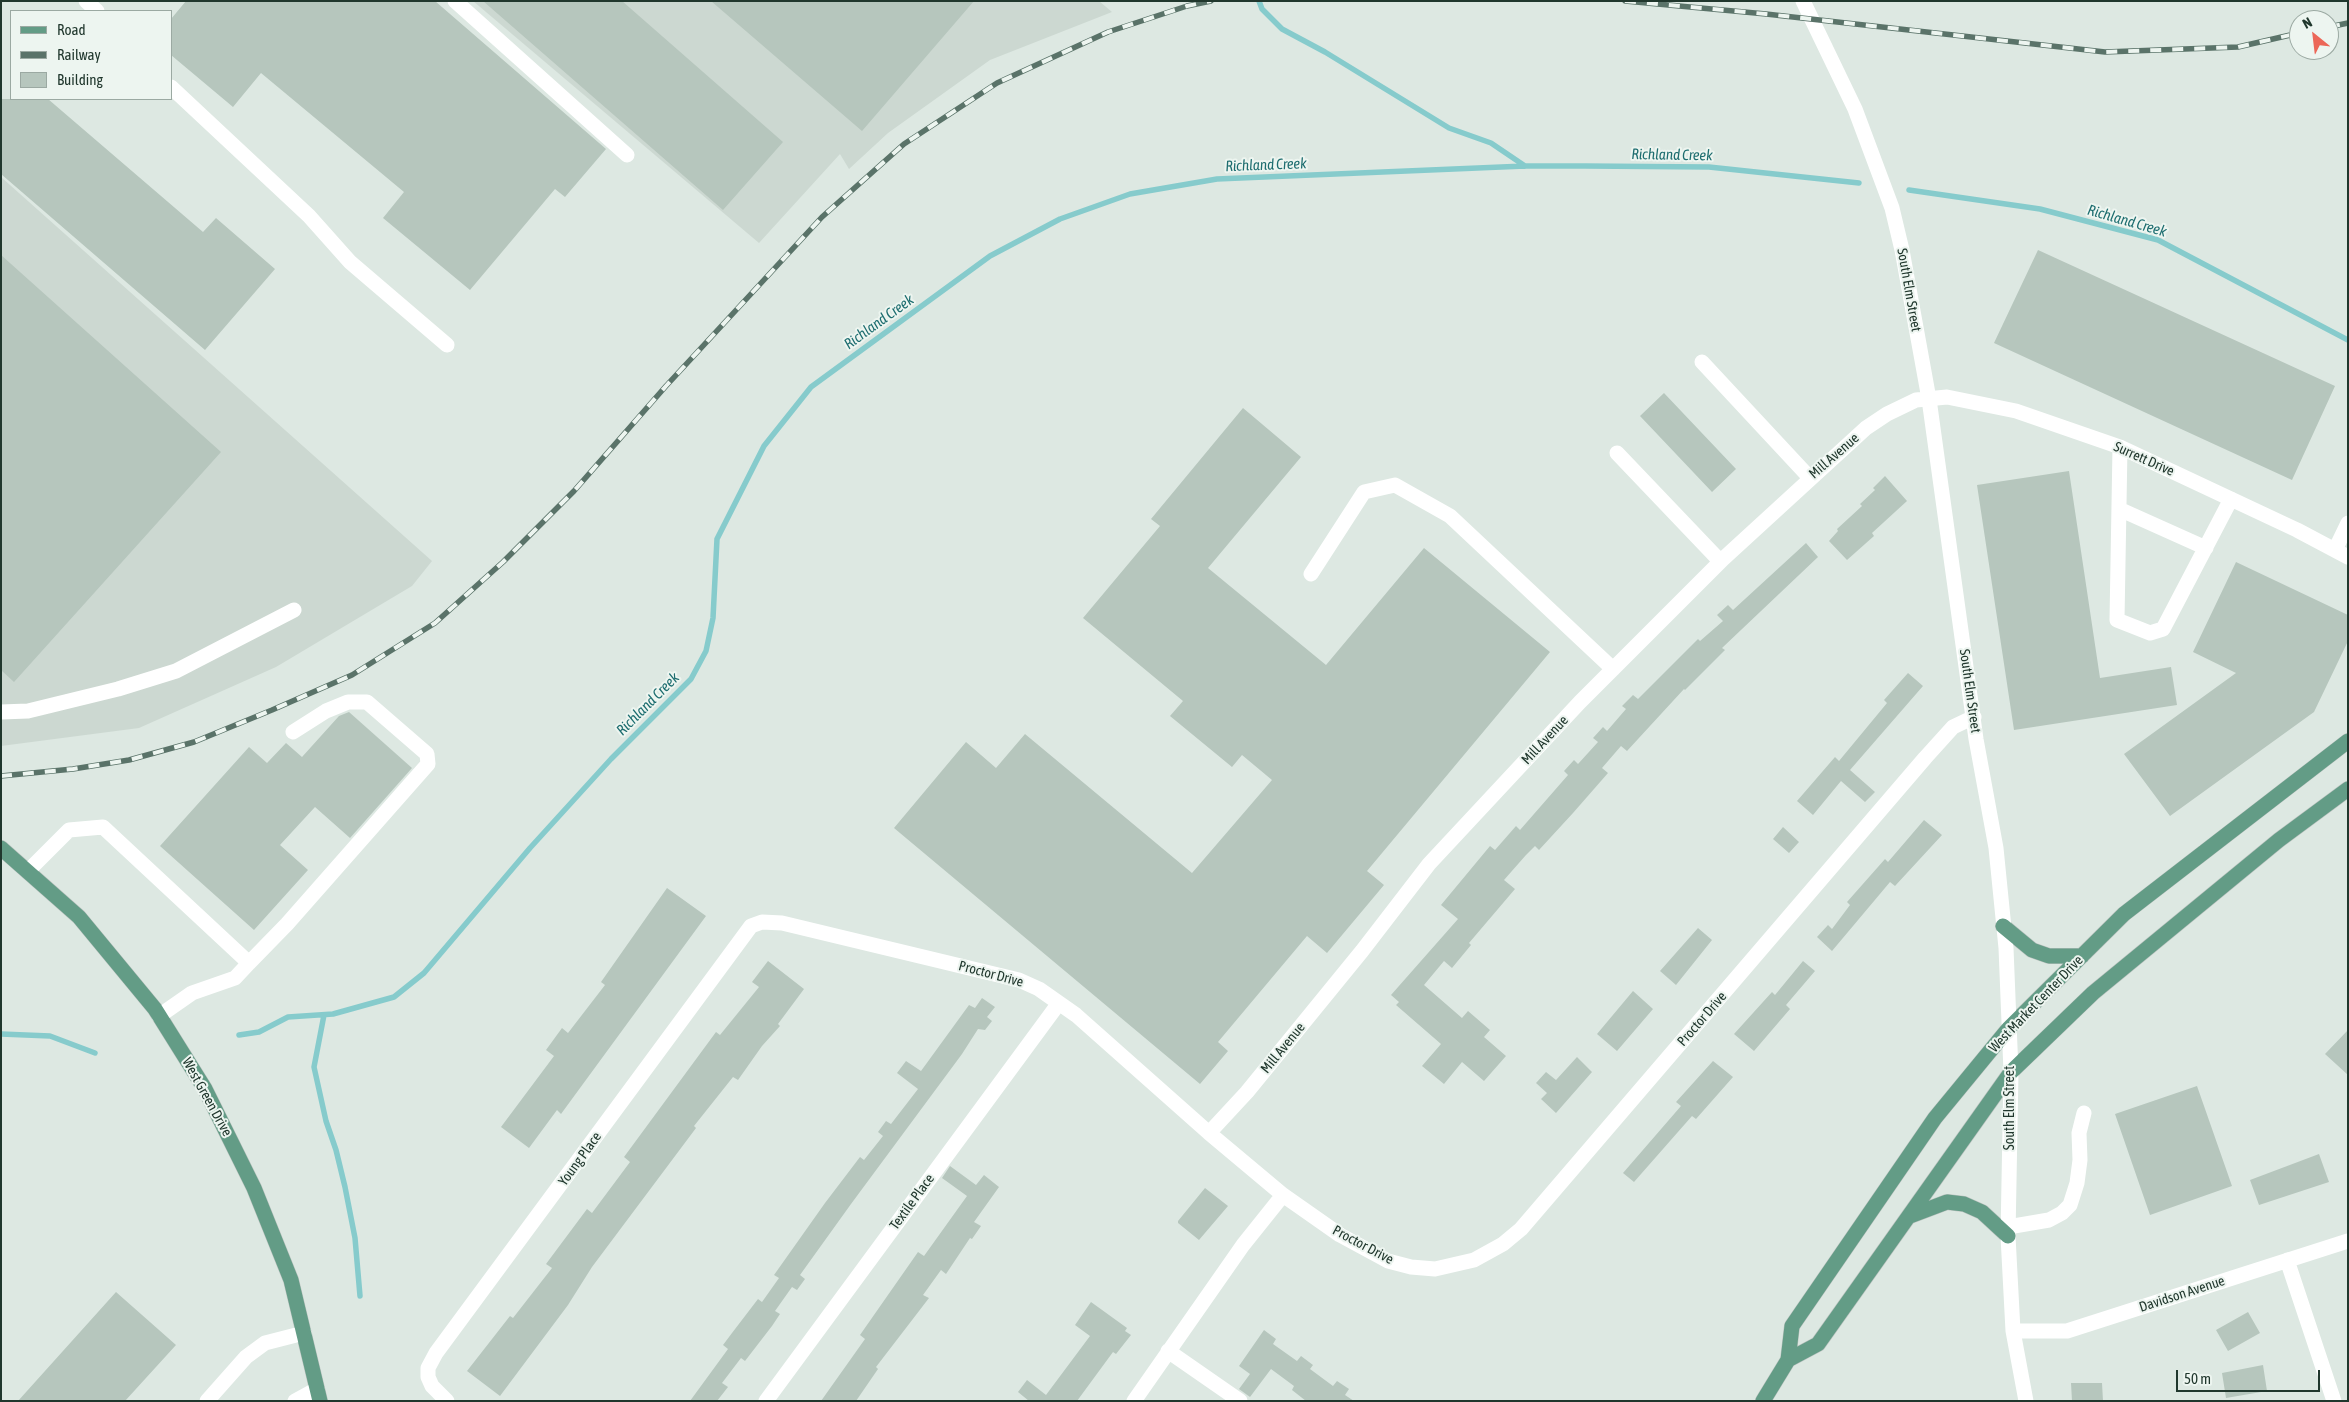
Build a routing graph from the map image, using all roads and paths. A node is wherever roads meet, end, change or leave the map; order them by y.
1 (86, 1) edge
2 (455, 1) edge
3 (1803, 1) edge
4 (96, 10) edge
5 (172, 88) edge
6 (627, 155) dead end
7 (447, 345) dead end
8 (1702, 362) dead end
9 (1929, 399) junction
10 (2120, 447) junction
11 (1618, 453) dead end
12 (1810, 478) junction
13 (2231, 499) junction
14 (2119, 509) junction
15 (2348, 523) edge
16 (2206, 548) junction
17 (2341, 553) edge
18 (1720, 561) junction
19 (1311, 574) dead end
20 (294, 610) dead end
21 (1613, 669) junction
22 (1, 712) edge
23 (1974, 717) junction
24 (293, 732) dead end
25 (2348, 742) edge
26 (2348, 790) edge
27 (1, 848) edge
28 (28, 871) junction
29 (754, 924) joint
30 (2003, 926) junction
31 (2082, 956) junction
32 (249, 963) junction
33 (1059, 1003) junction
34 (159, 1016) junction
35 (2009, 1028) junction
36 (2011, 1072) junction
37 (2084, 1113) dead end
38 (1209, 1133) junction
39 (1283, 1195) junction
40 (1910, 1216) junction
41 (2008, 1231) junction
42 (2348, 1241) edge
43 (2287, 1260) junction
44 (2013, 1331) junction
45 (304, 1333) junction
46 (1168, 1351) junction
47 (1788, 1360) junction
48 (319, 1395) edge
49 (445, 1399) edge
50 (207, 1401) edge
51 (295, 1401) edge
52 (766, 1401) edge
53 (1134, 1401) edge
54 (1240, 1401) edge
55 (1763, 1401) edge
56 (2026, 1401) edge
57 (2334, 1401) edge

1 - 4 street
2 - 6 street
3 - 9 street, South Elm Street
5 - 7 street
8 - 12 street
9 - 10 street, Surrett Drive
9 - 12 street, Mill Avenue
9 - 23 street, South Elm Street
10 - 13 street, Surrett Drive
10 - 14 street
11 - 18 street
12 - 18 street, Mill Avenue
13 - 16 street
13 - 17 street, Surrett Drive
14 - 16 street
14 - 16 street
15 - 17 street
18 - 21 street, Mill Avenue
19 - 21 street
20 - 22 street
21 - 38 street, Mill Avenue
23 - 30 street, South Elm Street
23 - 39 street, Proctor Drive
24 - 32 street
25 - 31 main road, West Market Center Drive
26 - 36 main road
27 - 28 main road, West Green Drive
28 - 32 street
28 - 34 main road, West Green Drive
29 - 33 street, Proctor Drive
29 - 49 street, Young Place
30 - 31 main road
30 - 35 street, South Elm Street
31 - 35 main road, West Market Center Drive
32 - 34 street
33 - 38 street, Proctor Drive
33 - 52 street, Textile Place
34 - 45 main road, West Green Drive
35 - 36 street, South Elm Street
35 - 47 main road, West Market Center Drive
36 - 40 main road
36 - 41 street, South Elm Street
37 - 41 street
38 - 39 street, Proctor Drive
39 - 46 street
40 - 41 main road
40 - 47 main road
41 - 44 street, South Elm Street
42 - 43 street, Davidson Avenue
43 - 44 street, Davidson Avenue
43 - 57 street
44 - 56 street, South Elm Street
45 - 48 main road, West Green Drive
45 - 50 street
46 - 53 street
46 - 54 street
47 - 55 main road, West Market Center Drive
48 - 51 street

